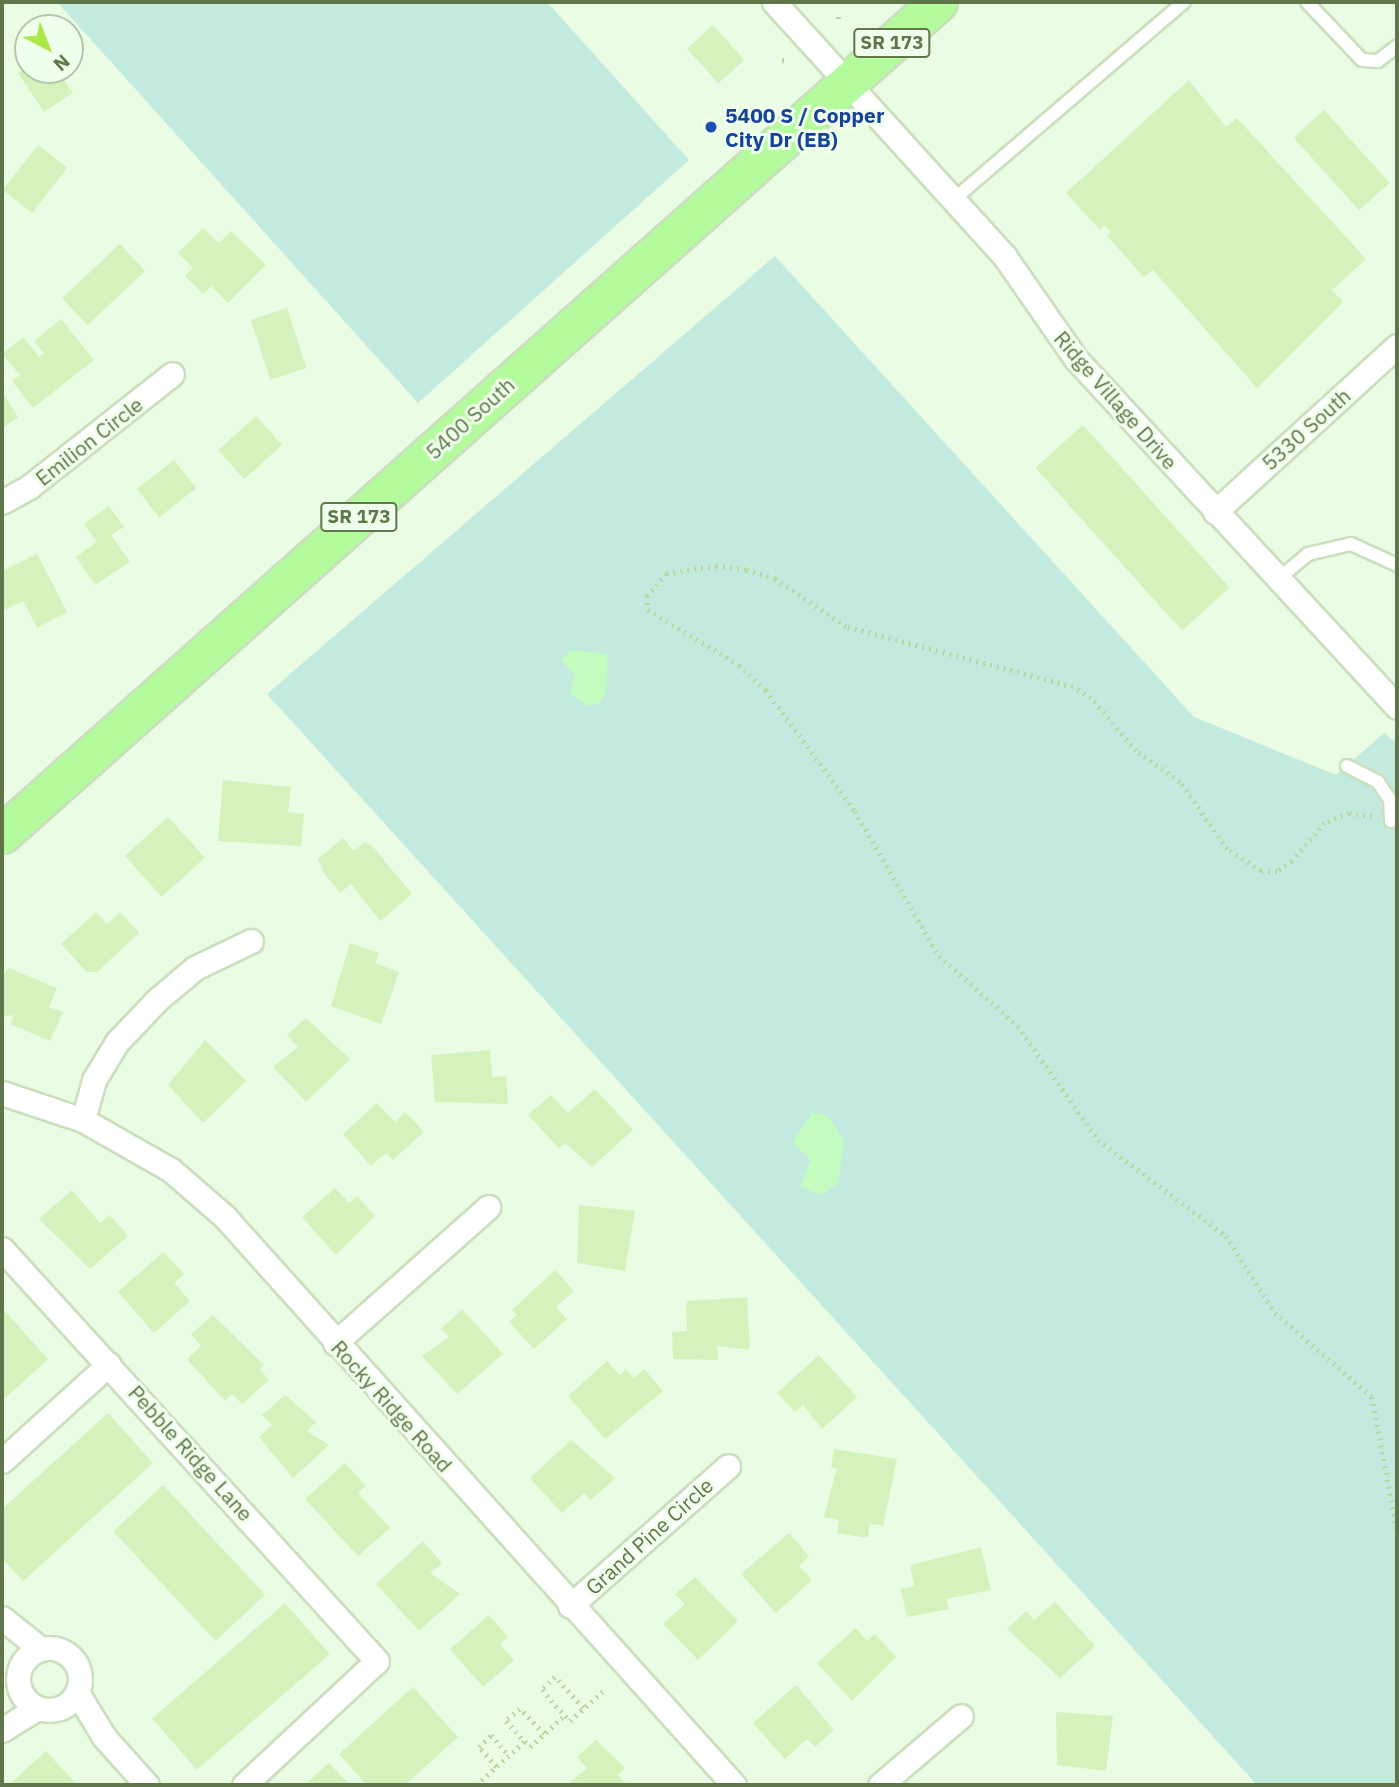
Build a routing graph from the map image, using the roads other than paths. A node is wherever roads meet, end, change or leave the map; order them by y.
1 (774, 2) edge
2 (938, 2) edge
3 (1184, 2) edge
4 (1307, 2) edge
5 (1397, 46) edge
6 (846, 84) junction
7 (953, 200) junction
8 (1397, 346) edge
9 (172, 374) dead end
10 (2, 502) edge
11 (1215, 512) junction
12 (1397, 565) edge
13 (1277, 580) junction
14 (1397, 707) edge
15 (1347, 766) dead end
16 (1391, 821) road end
17 (2, 834) edge
18 (251, 941) dead end
19 (2, 1093) edge
20 (83, 1120) junction
21 (488, 1207) dead end
22 (2, 1249) edge
23 (335, 1343) junction
24 (109, 1364) junction
25 (2, 1461) edge
26 (728, 1466) dead end
27 (570, 1606) junction
28 (2, 1618) edge
29 (2, 1626) edge
30 (41, 1649) junction
31 (21, 1665) junction
32 (19, 1691) junction
33 (70, 1701) junction
34 (37, 1708) junction
35 (2, 1713) edge
36 (961, 1716) dead end
37 (2, 1730) edge
38 (147, 1785) edge
39 (244, 1785) edge
40 (734, 1785) edge
41 (880, 1785) edge

1 - 6 street, Ridge Village Drive
2 - 6 main road, 5400 South / SR 173
3 - 7 lane
4 - 5 lane
6 - 7 street, Ridge Village Drive
6 - 17 main road, 5400 South / SR 173
7 - 11 street, Ridge Village Drive
8 - 11 street, 5330 South
9 - 10 street, Emilion Circle
11 - 13 street, Ridge Village Drive
12 - 13 lane
13 - 14 street, Ridge Village Drive
15 - 16 lane
18 - 20 street
19 - 20 street, Rocky Ridge Road
20 - 23 street, Rocky Ridge Road
21 - 23 street
22 - 24 street, Pebble Ridge Lane
23 - 27 street, Rocky Ridge Road
24 - 25 street
24 - 39 street, Pebble Ridge Lane
26 - 27 street, Grand Pine Circle
27 - 40 street, Rocky Ridge Road
28 - 30 street
29 - 31 street
30 - 31 street
30 - 33 street
31 - 32 street
32 - 34 street
32 - 35 street
33 - 34 street
33 - 38 street
34 - 37 street
36 - 41 street

